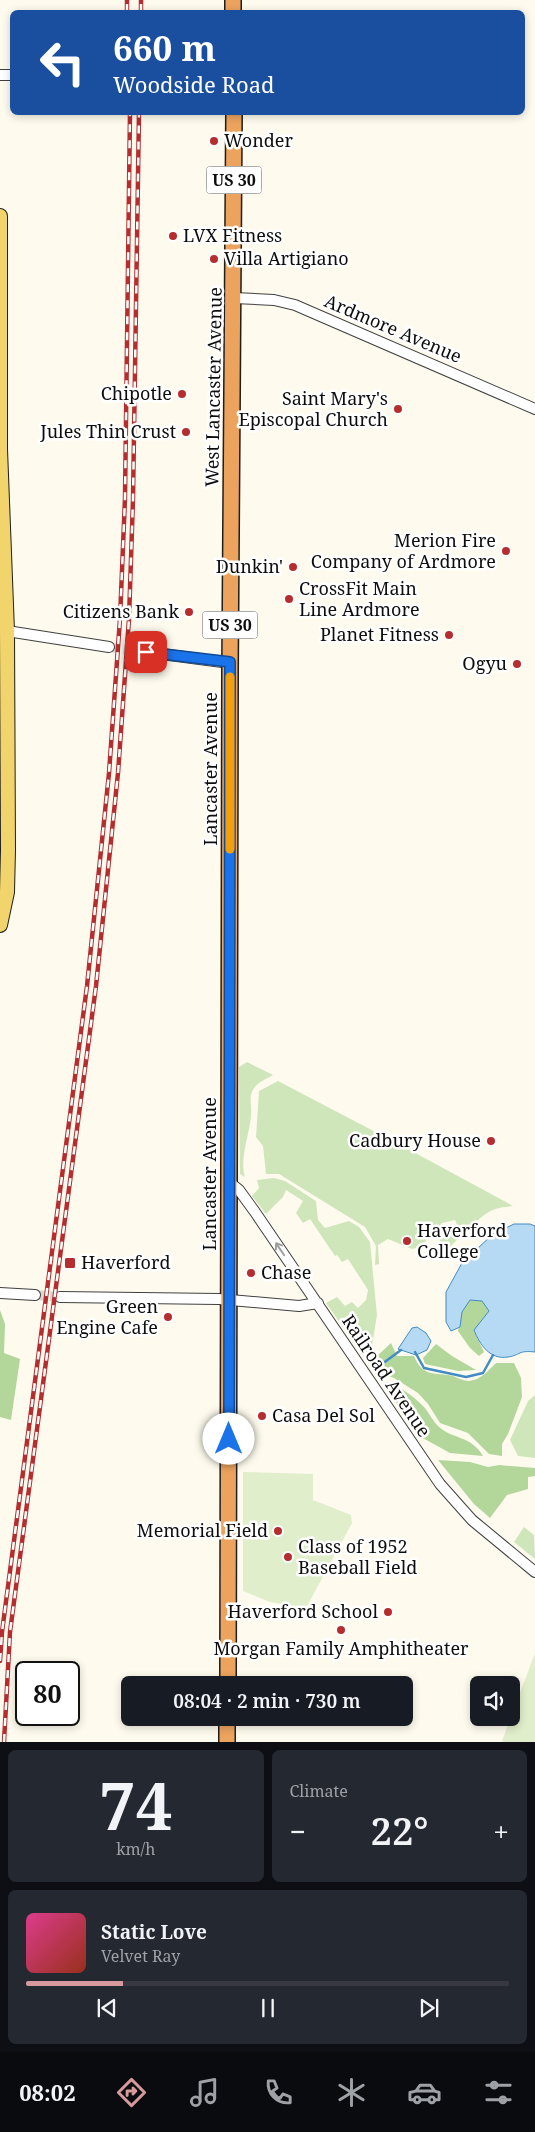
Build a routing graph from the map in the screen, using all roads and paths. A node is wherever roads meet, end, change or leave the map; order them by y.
1 (234, 115) edge
2 (0, 216) edge
3 (234, 298) junction
4 (535, 409) edge
5 (7, 631) junction
6 (109, 647) tunnel mouth
7 (131, 650) tunnel mouth
8 (230, 662) junction
9 (0, 925) edge
10 (229, 1182) junction
11 (0, 1293) edge
12 (35, 1295) tunnel mouth
13 (60, 1296) tunnel mouth
14 (229, 1300) junction
15 (318, 1304) junction
16 (535, 1572) edge
17 (228, 1676) edge
18 (227, 1726) edge
19 (227, 1742) edge

1 - 3 highway, West Lancaster Avenue / US 30
2 - 5 main road
3 - 4 street, Ardmore Avenue
3 - 8 highway, West Lancaster Avenue / US 30
5 - 6 street
5 - 9 main road
7 - 8 street
8 - 10 highway, Lancaster Avenue / US 30
10 - 14 highway, Lancaster Avenue / US 30
15 -> 10 street, Railroad Avenue
11 - 12 street
13 - 14 street
14 - 15 street
14 - 17 highway, Lancaster Avenue / US 30
15 - 16 street, Railroad Avenue
18 - 19 highway

